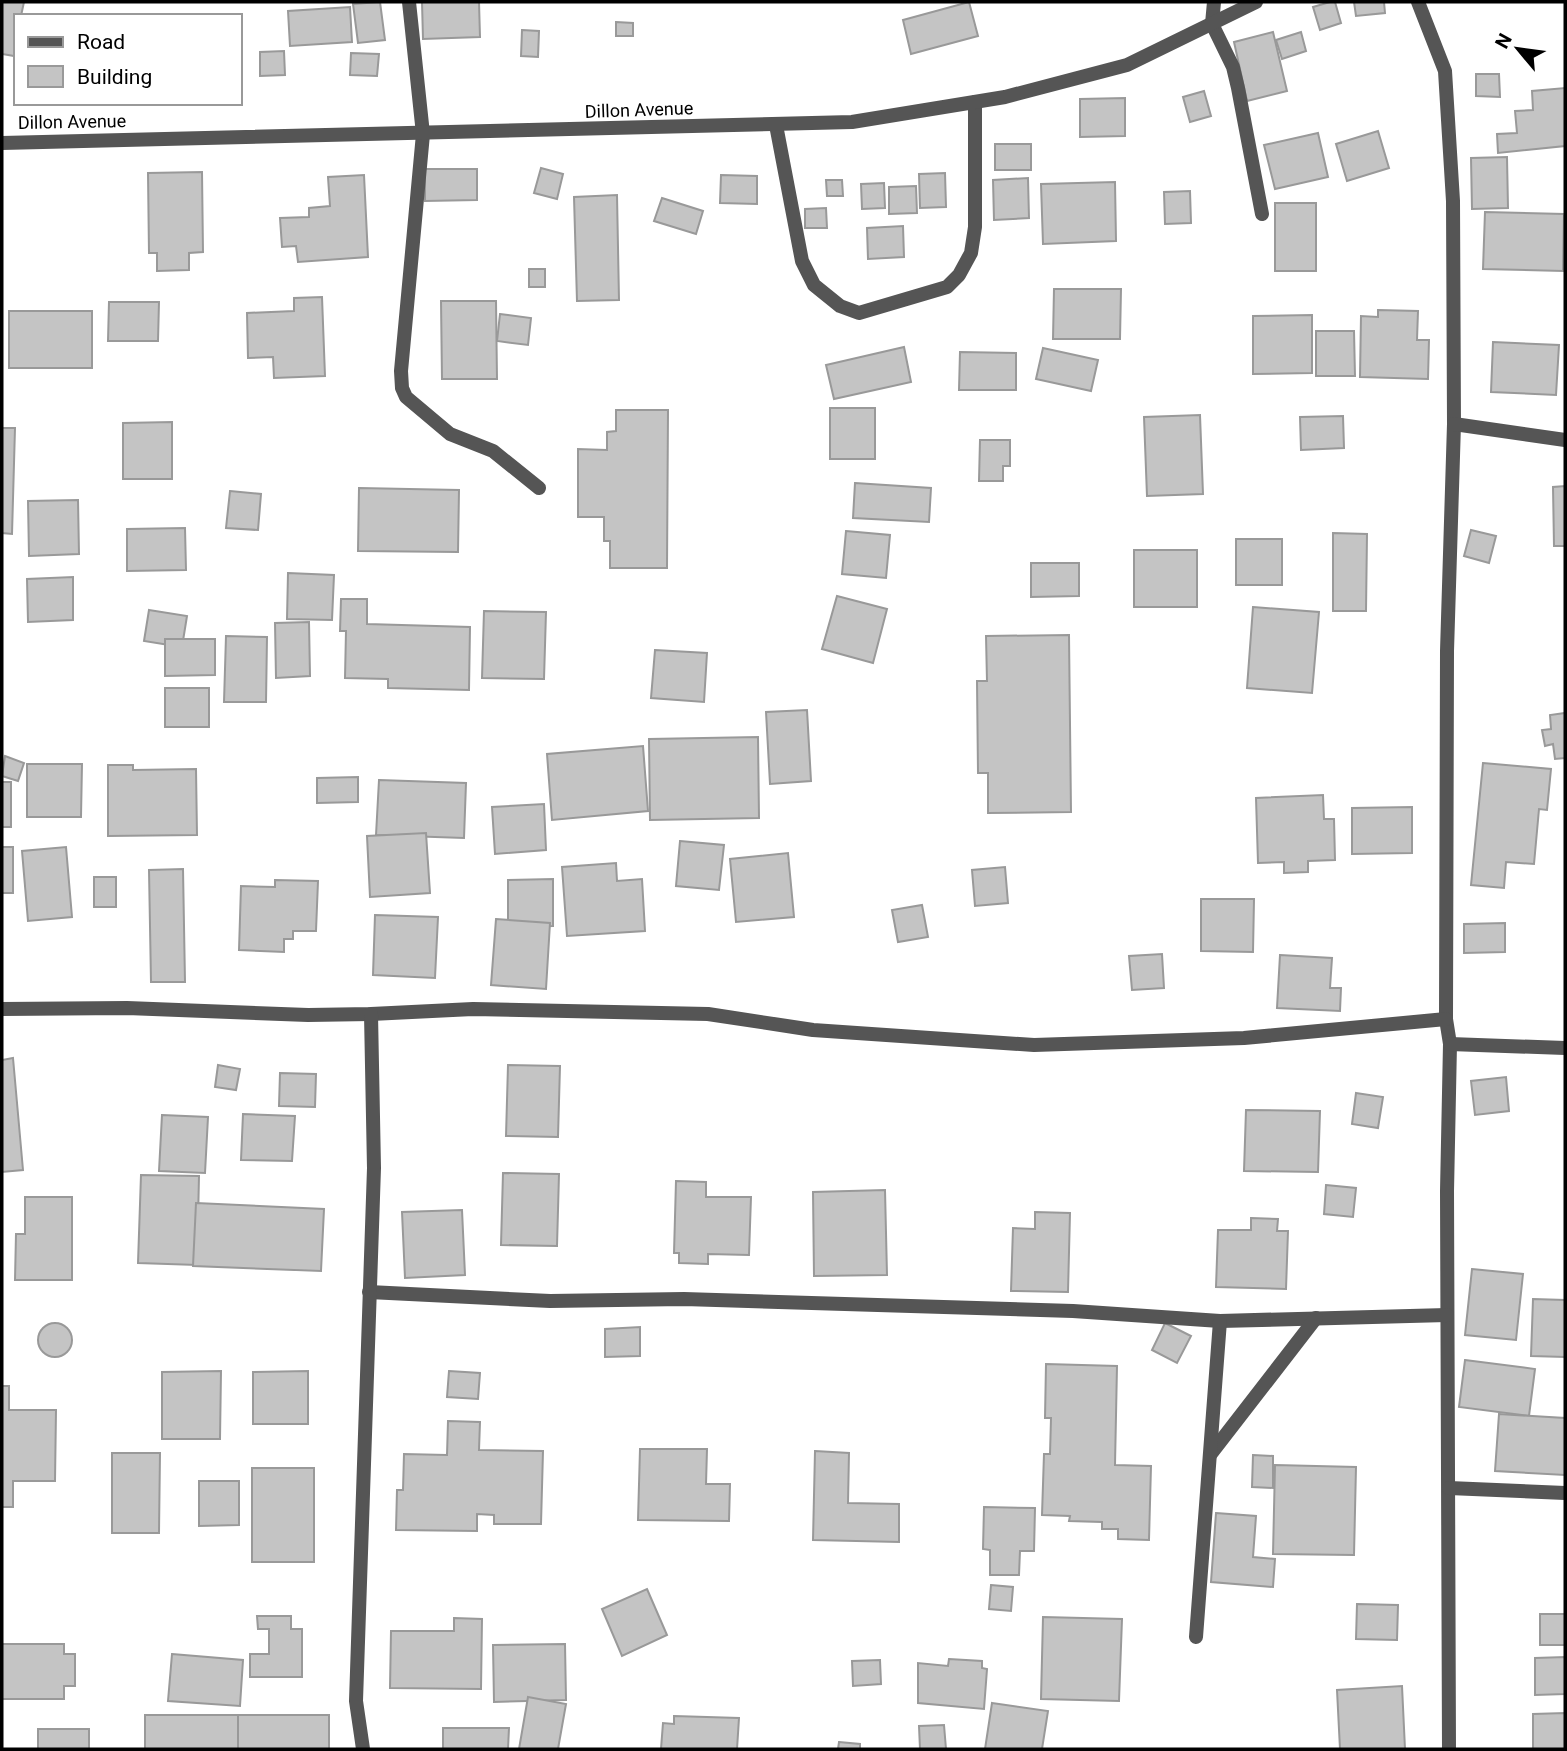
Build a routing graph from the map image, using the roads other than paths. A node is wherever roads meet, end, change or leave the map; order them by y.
1 (409, 2) edge
2 (1214, 2) edge
3 (1256, 2) edge
4 (1418, 2) edge
5 (1212, 24) junction
6 (975, 102) junction
7 (776, 125) junction
8 (423, 134) junction
9 (2, 143) edge
10 (1262, 214) dead end
11 (1454, 424) junction
12 (1565, 440) edge
13 (539, 488) dead end
14 (2, 1009) edge
15 (372, 1014) junction
16 (1446, 1019) junction
17 (1450, 1044) junction
18 (1565, 1048) edge
19 (369, 1292) junction
20 (1447, 1315) junction
21 (1316, 1318) junction
22 (1220, 1321) junction
23 (1210, 1455) junction
24 (1449, 1488) junction
25 (1565, 1493) edge
26 (1196, 1637) dead end
27 (363, 1749) edge
28 (1449, 1749) edge

1 - 8 street
2 - 5 street
3 - 5 street, Dillon Avenue
4 - 11 street
5 - 6 street, Dillon Avenue
5 - 10 street
6 - 7 street, Dillon Avenue
6 - 7 street
7 - 8 street, Dillon Avenue
8 - 9 street, Dillon Avenue
8 - 13 street
11 - 12 street
11 - 16 street
14 - 15 street
15 - 16 street
15 - 19 street
16 - 17 street
17 - 18 street
17 - 20 street
19 - 22 street
19 - 27 street
20 - 21 street
20 - 24 street
21 - 22 street
21 - 23 street
22 - 23 street
23 - 26 street
24 - 25 street
24 - 28 street

